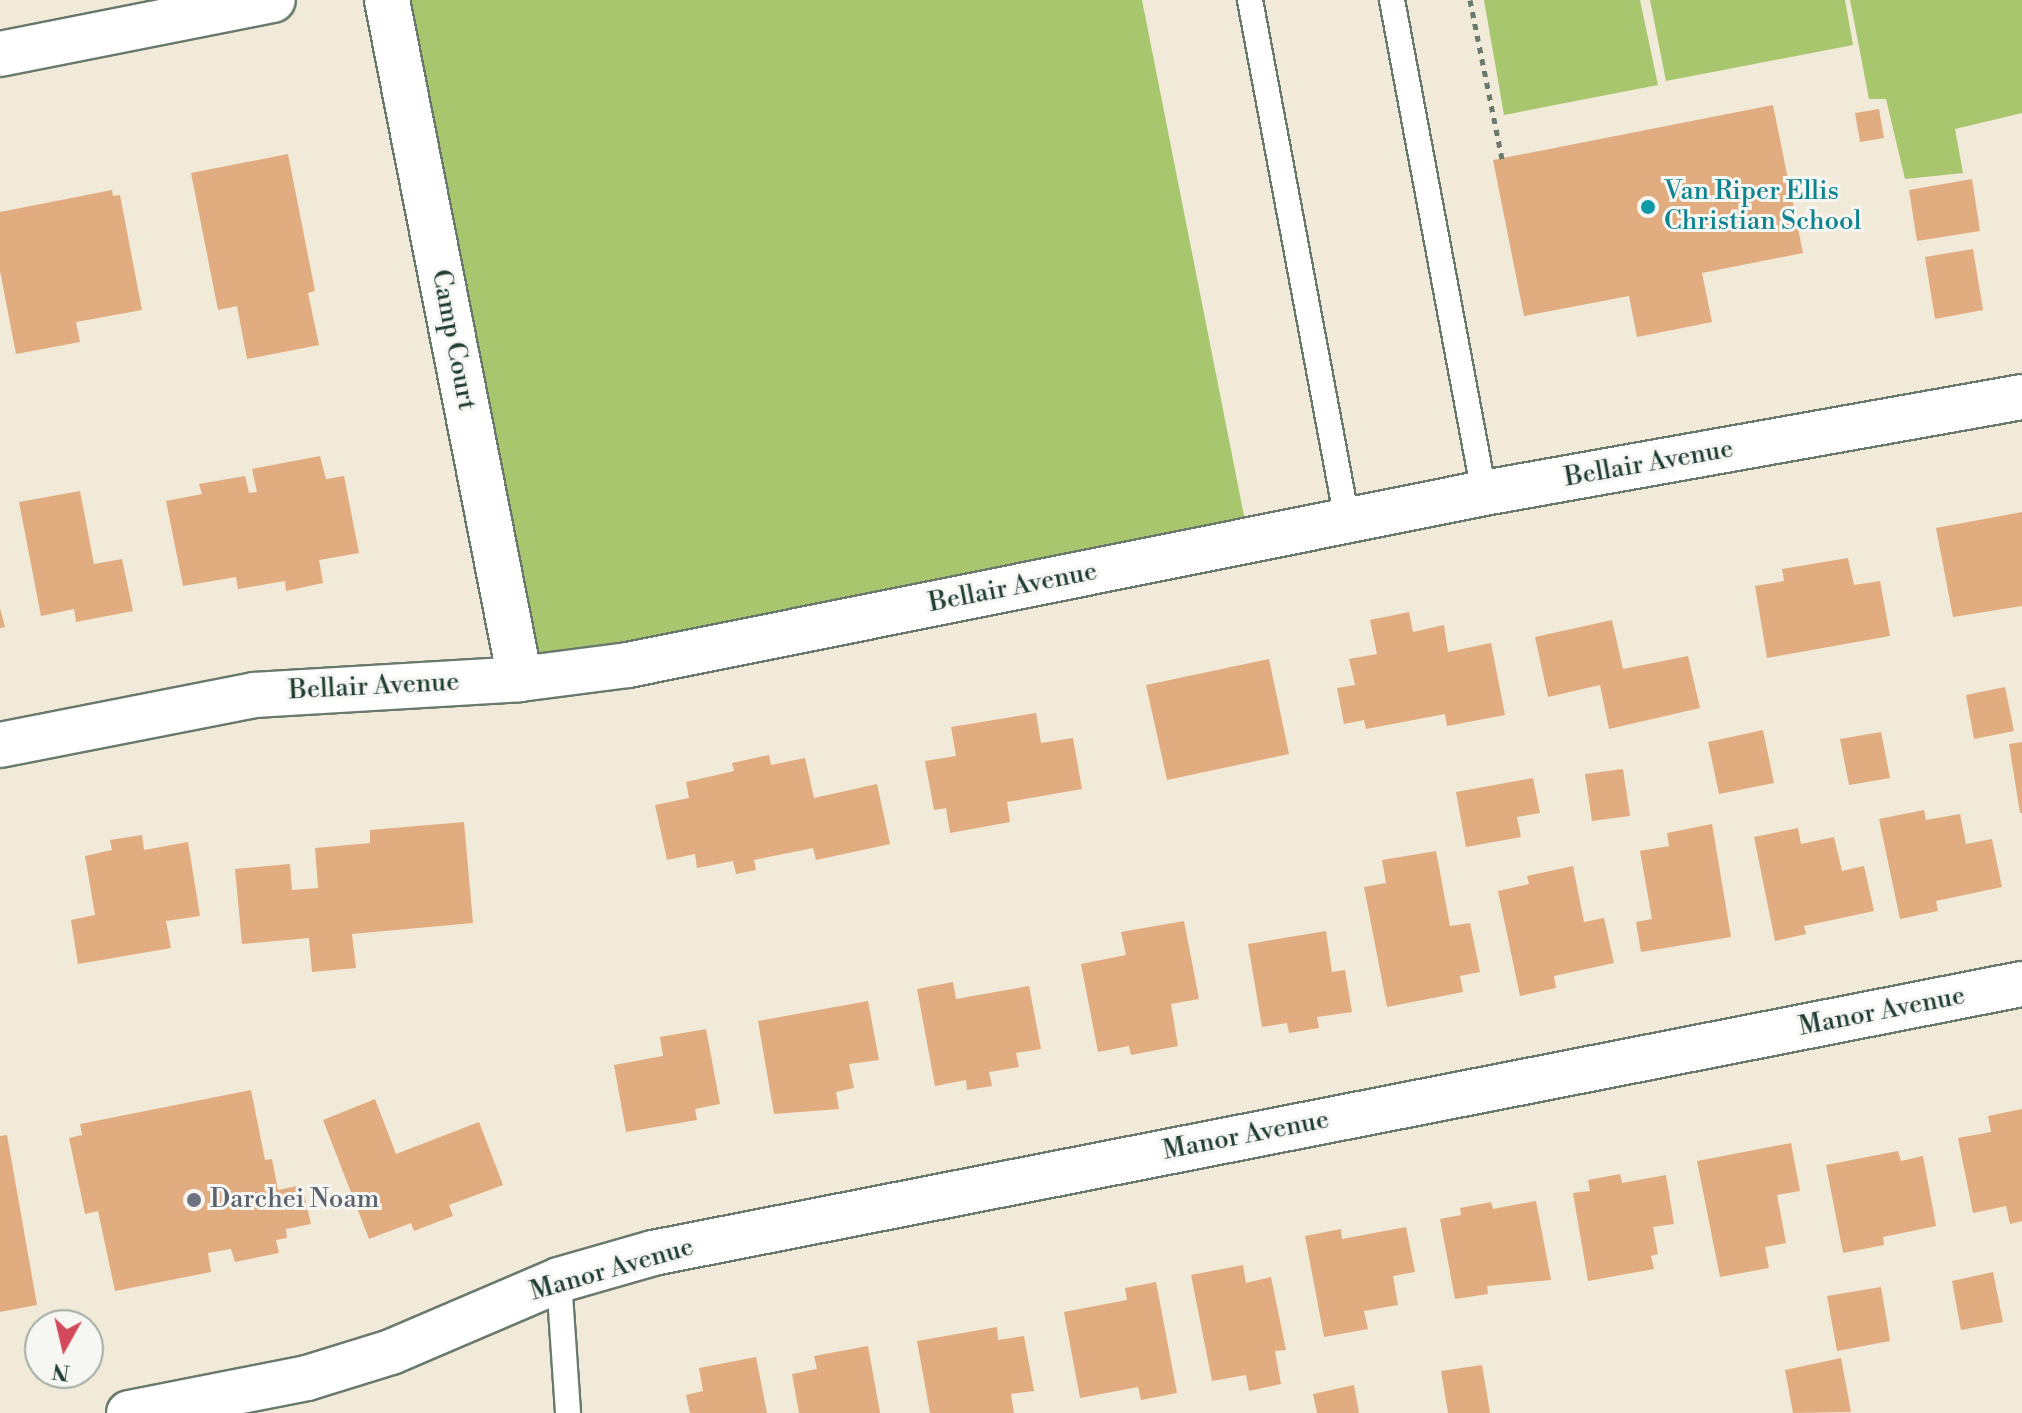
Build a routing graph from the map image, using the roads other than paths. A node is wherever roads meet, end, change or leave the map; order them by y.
1 (273, 0) edge
2 (387, 0) edge
3 (1250, 0) edge
4 (1392, 0) edge
5 (0, 54) edge
6 (2022, 397) edge
7 (1484, 493) junction
8 (1347, 520) junction
9 (520, 679) junction
10 (0, 745) edge
11 (2022, 984) edge
12 (559, 1280) junction
13 (129, 1413) edge
14 (568, 1413) edge

1 - 5 street
2 - 9 street, Camp Court
3 - 8 lane
4 - 7 lane
6 - 7 street, Bellair Avenue
7 - 8 street, Bellair Avenue
8 - 9 street, Bellair Avenue
9 - 10 street, Bellair Avenue
11 - 12 street, Manor Avenue
12 - 13 street, Manor Avenue
12 - 14 lane

